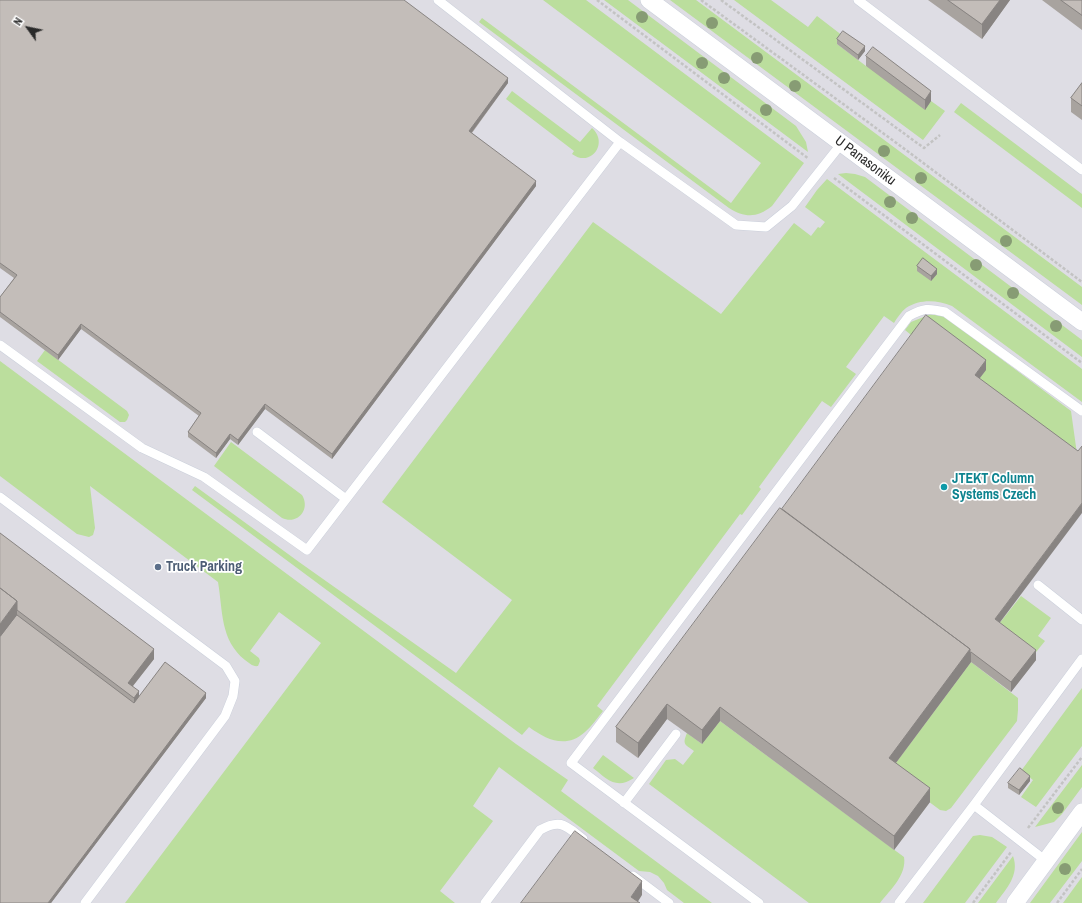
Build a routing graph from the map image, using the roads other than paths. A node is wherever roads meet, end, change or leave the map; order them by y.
1 (438, 0) edge
2 (649, 0) edge
3 (858, 0) edge
4 (620, 142) junction
5 (842, 143) junction
6 (1082, 170) edge
7 (1082, 322) edge
8 (0, 345) edge
9 (1082, 411) edge
10 (257, 432) dead end
11 (0, 497) edge
12 (346, 499) junction
13 (1038, 585) dead end
14 (1082, 620) edge
15 (1082, 659) edge
16 (676, 734) dead end
17 (624, 803) junction
18 (974, 806) junction
19 (1082, 812) edge
20 (588, 842) edge
21 (1046, 861) junction
22 (625, 870) edge
23 (85, 903) edge
24 (486, 903) edge
25 (669, 903) edge
26 (759, 903) edge
27 (899, 903) edge
28 (1015, 903) edge

1 - 4 lane
2 - 5 street, U Panasoniku
3 - 6 lane
4 - 5 lane
4 - 12 lane
5 - 7 street, U Panasoniku
8 - 12 lane
9 - 17 lane
10 - 12 lane
11 - 23 lane
13 - 14 lane
15 - 18 lane
16 - 17 lane
17 - 26 lane
18 - 21 lane
18 - 27 lane
19 - 21 street
20 - 24 lane
21 - 28 street
22 - 25 lane

